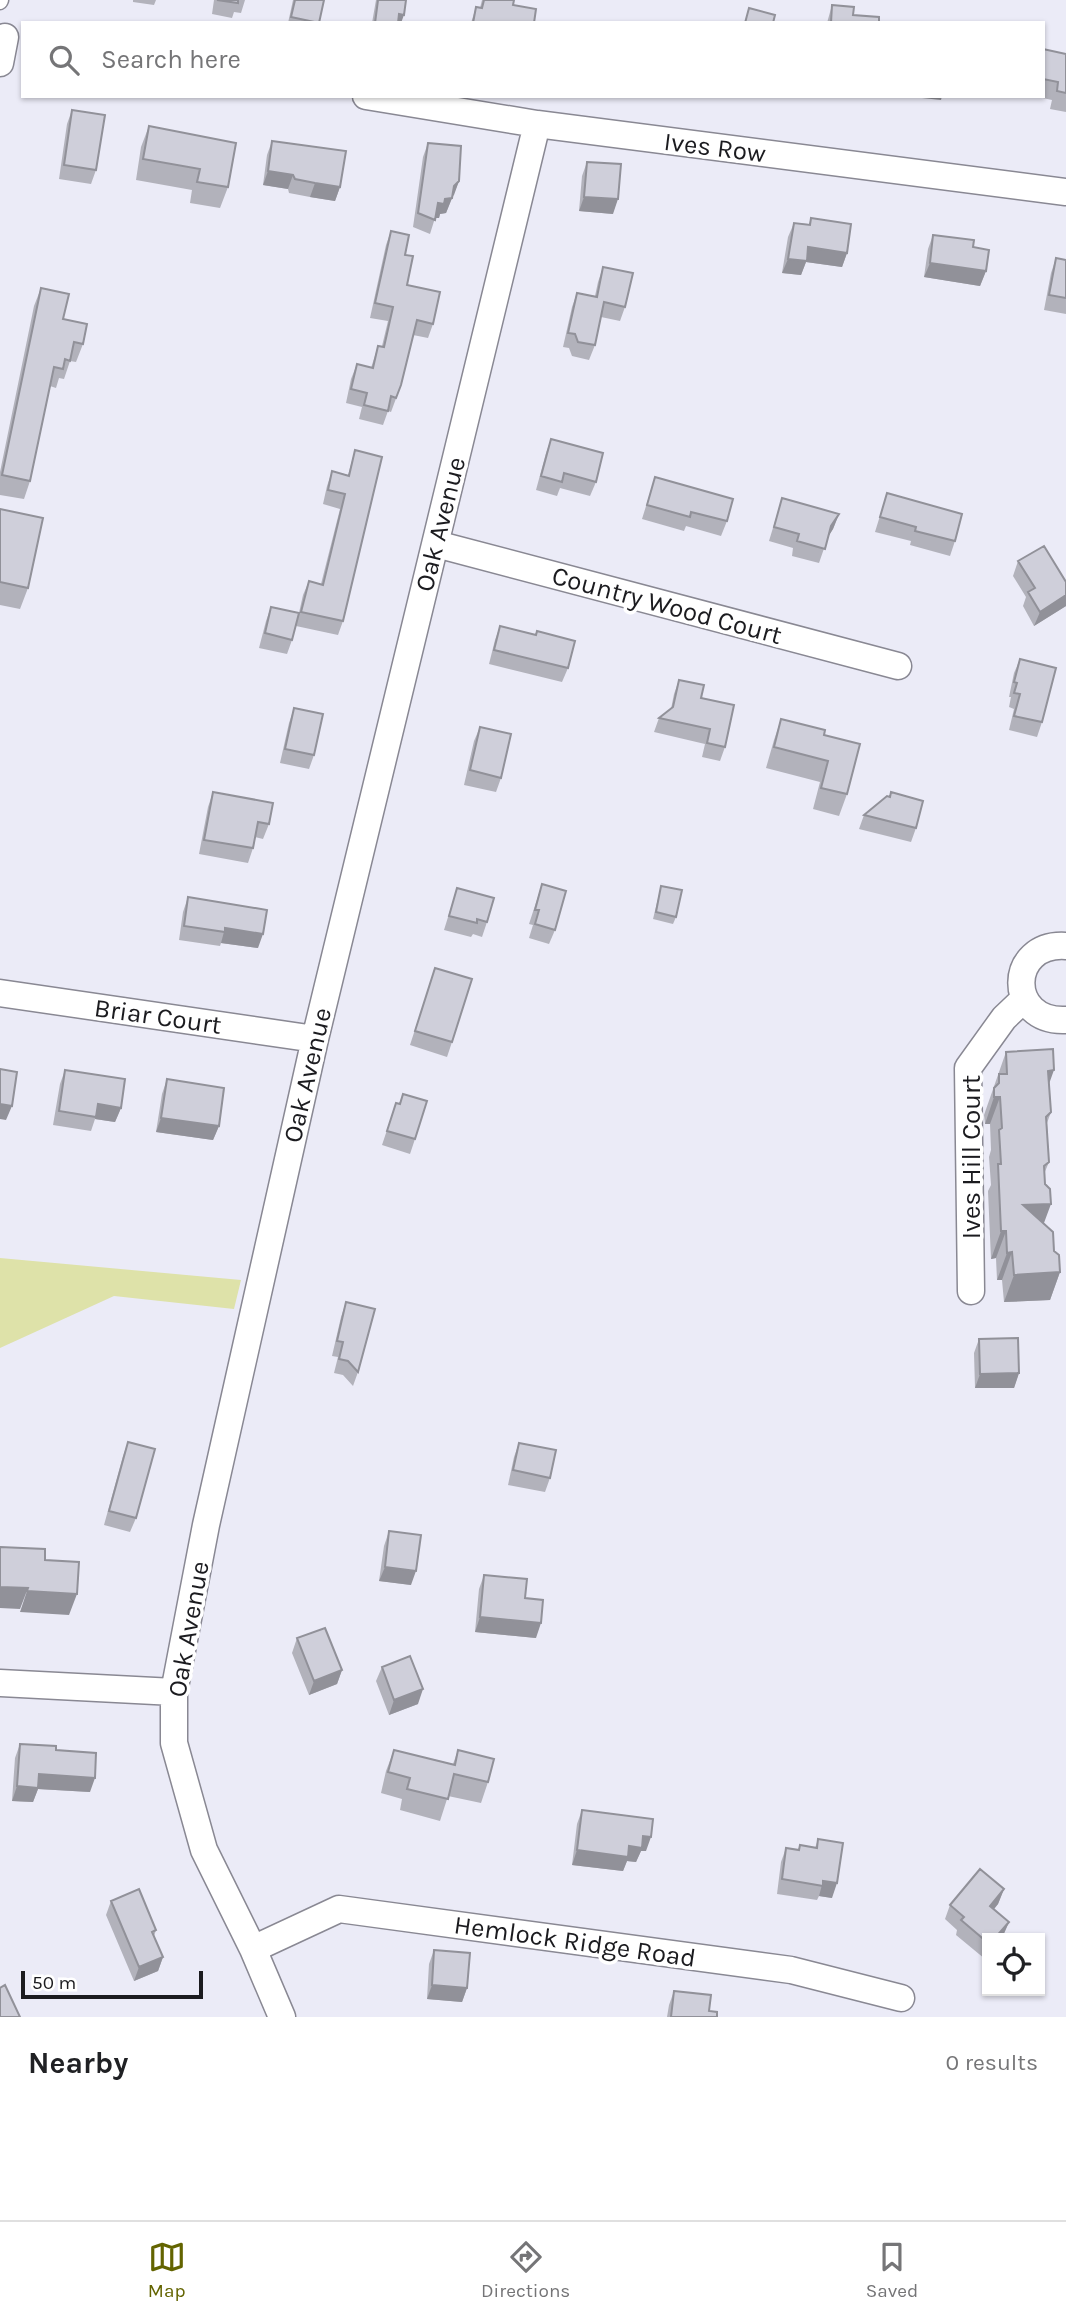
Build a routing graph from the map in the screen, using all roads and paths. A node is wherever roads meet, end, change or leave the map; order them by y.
1 (9, 38) edge
2 (0, 63) edge
3 (378, 98) edge
4 (537, 124) junction
5 (1066, 192) edge
6 (436, 544) junction
7 (898, 666) dead end
8 (1066, 946) edge
9 (0, 993) edge
10 (1024, 999) junction
11 (1066, 1020) edge
12 (315, 1039) junction
13 (971, 1291) dead end
14 (0, 1683) edge
15 (174, 1692) junction
16 (253, 1949) junction
17 (901, 1998) dead end
18 (282, 2017) edge

1 - 2 street
3 - 4 street, Ives Row
4 - 5 street, Ives Row
4 - 6 street, Oak Avenue
6 - 7 street, Country Wood Court
6 - 12 street, Oak Avenue
8 - 10 street
9 - 12 street, Briar Court
10 - 11 street
10 - 13 street, Ives Hill Court
12 - 15 street, Oak Avenue
14 - 15 street
15 - 16 street, Oak Avenue
16 - 17 street, Hemlock Ridge Road
16 - 18 street, Oak Avenue

